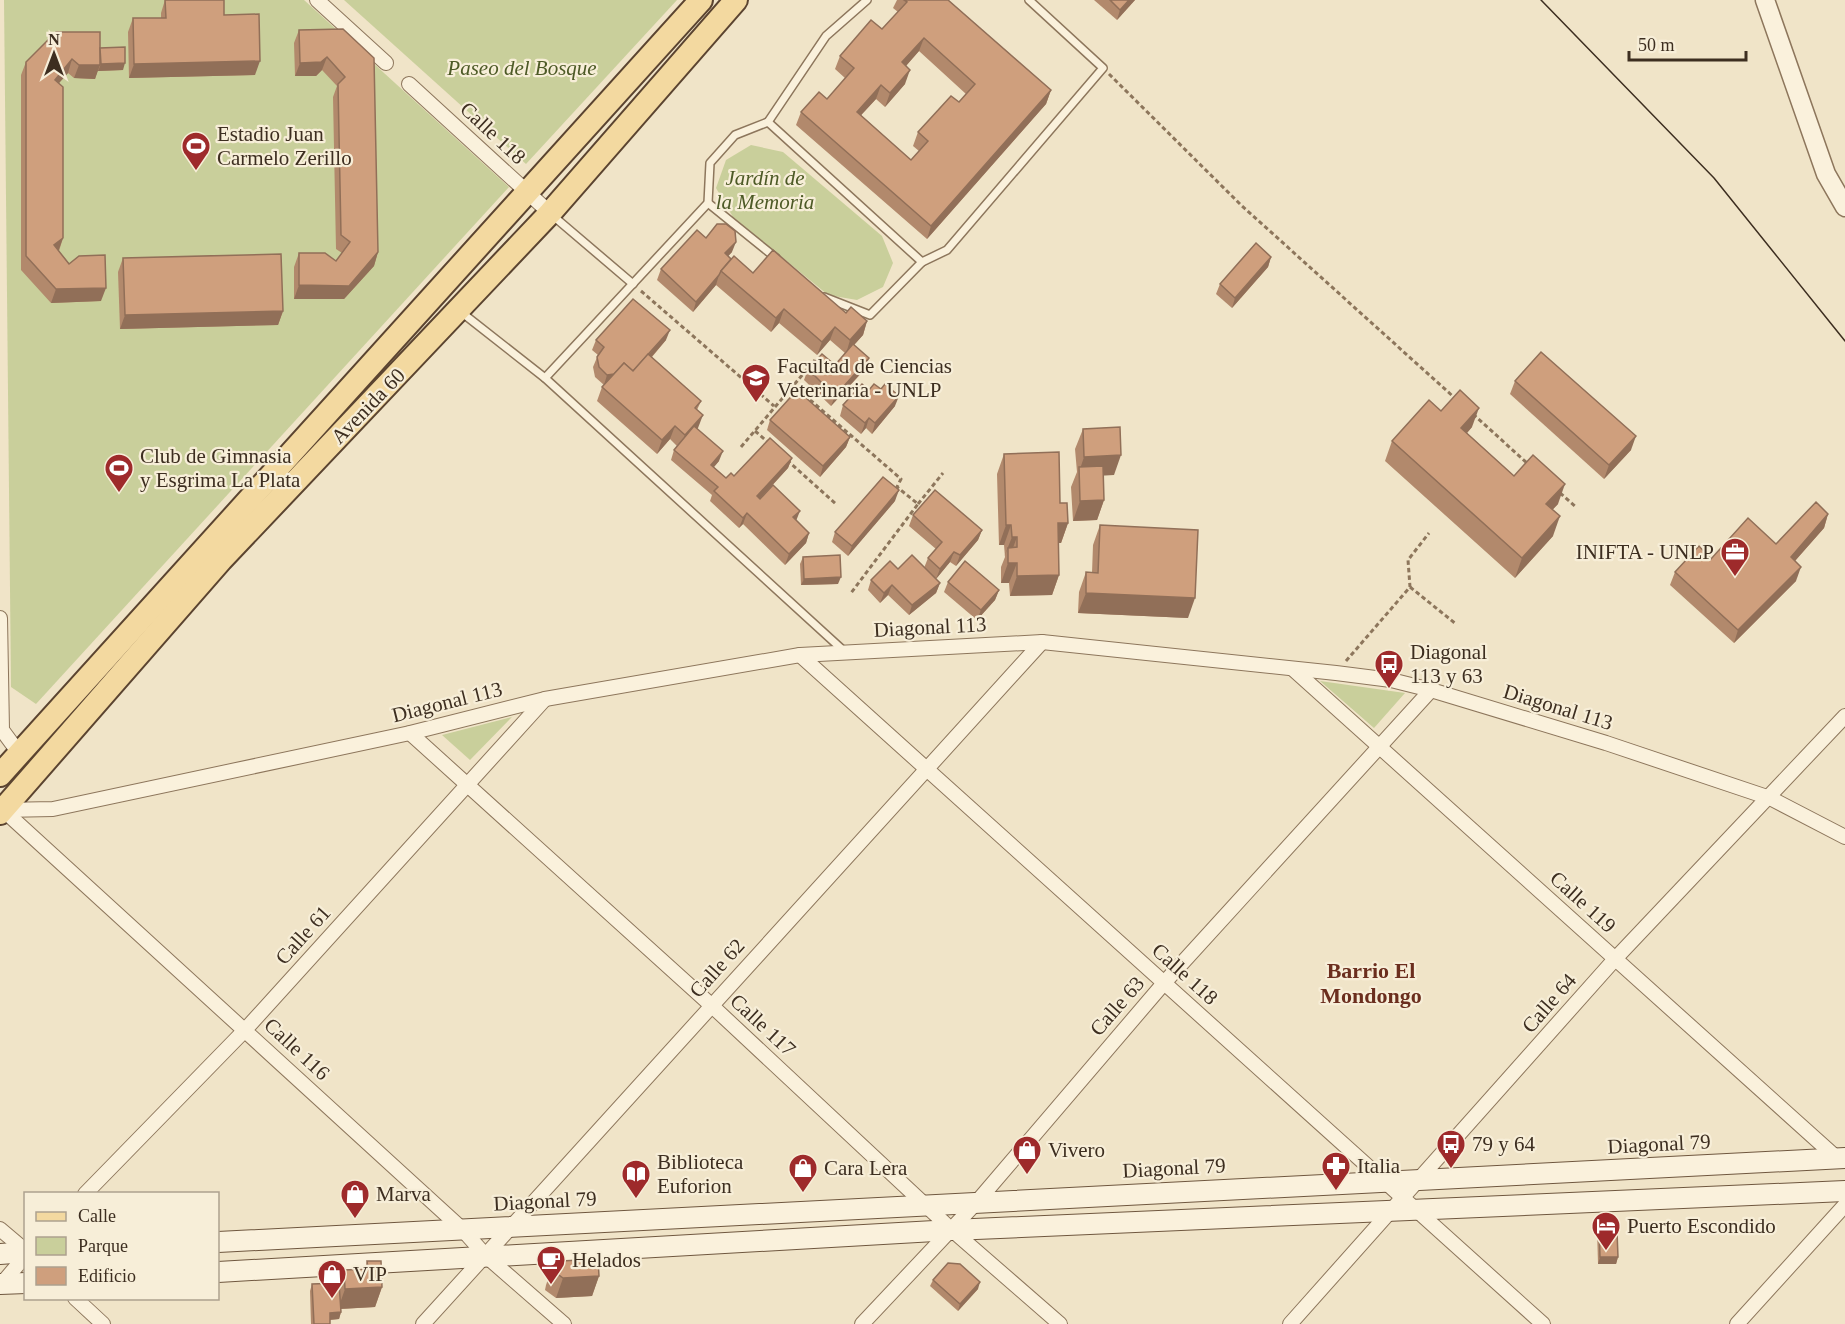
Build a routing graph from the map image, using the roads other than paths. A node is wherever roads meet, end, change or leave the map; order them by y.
1 (317, 0) edge
2 (701, 0) edge
3 (736, 0) edge
4 (867, 0) edge
5 (1029, 0) edge
6 (1765, 0) edge
7 (386, 63) dead end
8 (409, 84) dead end
9 (768, 122) junction
10 (527, 193) junction
11 (708, 203) junction
12 (1845, 207) edge
13 (550, 213) junction
14 (781, 262) edge
15 (922, 262) junction
16 (633, 284) junction
17 (817, 291) edge
18 (459, 310) junction
19 (545, 378) junction
20 (0, 618) edge
21 (1042, 642) junction
22 (845, 652) junction
23 (800, 654) junction
24 (1293, 669) junction
25 (1431, 690) junction
26 (545, 699) junction
27 (1845, 716) edge
28 (1, 730) edge
29 (410, 734) junction
30 (1379, 747) junction
31 (19, 753) junction
32 (927, 769) junction
33 (0, 776) edge
34 (467, 785) junction
35 (1770, 798) junction
36 (1, 810) edge
37 (1845, 837) edge
38 (1616, 959) junction
39 (1164, 983) junction
40 (711, 1005) junction
41 (245, 1030) junction
42 (1842, 1161) edge
43 (1421, 1180) junction
44 (1383, 1182) junction
45 (1845, 1191) edge
46 (87, 1192) edge
47 (976, 1203) junction
48 (926, 1205) junction
49 (1845, 1205) edge
50 (1404, 1206) junction
51 (510, 1227) junction
52 (0, 1229) edge
53 (462, 1229) junction
54 (952, 1230) junction
55 (219, 1242) edge
56 (24, 1251) edge
57 (24, 1253) edge
58 (0, 1254) edge
59 (24, 1255) edge
60 (486, 1256) junction
61 (219, 1272) edge
62 (24, 1283) edge
63 (0, 1285) edge
64 (76, 1300) edge
65 (103, 1324) edge
66 (423, 1324) edge
67 (564, 1324) edge
68 (862, 1324) edge
69 (1060, 1324) edge
70 (1290, 1324) edge
71 (1543, 1324) edge
72 (1737, 1324) edge

1 - 7 street
2 - 10 main road, Avenida 60
3 - 13 main road, Avenida 60
4 - 9 lane
5 - 15 lane
6 - 12 street
8 - 10 street, Calle 118
9 - 11 lane
9 - 15 lane
10 - 13 street, Calle 118
10 - 31 main road, Avenida 60
11 - 14 lane
11 - 16 lane
13 - 16 lane
13 - 18 main road, Avenida 60
15 - 17 lane
16 - 19 lane
18 - 19 lane
18 - 36 main road, Avenida 60
19 - 22 lane
20 - 28 street
21 - 22 street, Diagonal 113
21 - 24 street, Diagonal 113
21 - 32 street, Calle 62
22 - 23 street, Diagonal 113
23 - 26 street, Diagonal 113
23 - 32 street, Calle 118
24 - 25 street, Diagonal 113
24 - 30 street, Calle 119
25 - 30 street, Calle 63
25 - 35 street, Diagonal 113
26 - 29 street, Diagonal 113
26 - 34 street, Calle 61
27 - 35 street, Calle 64
28 - 31 street
29 - 34 street, Calle 117
29 - 36 street, Diagonal 113
30 - 38 street, Calle 119
30 - 39 street, Calle 63
31 - 33 main road, Avenida 60
32 - 39 street, Calle 118
32 - 40 street, Calle 62
34 - 40 street, Calle 117
34 - 41 street, Calle 61
35 - 37 street, Diagonal 113
35 - 38 street, Calle 64
36 - 41 street, Calle 116
38 - 42 street, Calle 119
38 - 43 street, Calle 64
39 - 44 street, Calle 118
39 - 47 street, Calle 63
40 - 48 street, Calle 117
40 - 51 street, Calle 62
41 - 46 street, Calle 61
41 - 53 street, Calle 116
42 - 43 main road, Diagonal 79
43 - 44 main road, Diagonal 79
43 - 50 street, Calle 64
44 - 47 main road, Diagonal 79
44 - 50 street, Calle 118
45 - 50 main road
47 - 48 main road, Diagonal 79
47 - 54 street, Calle 63
48 - 51 main road, Diagonal 79
48 - 54 street, Calle 117
49 - 72 street
50 - 54 main road
50 - 70 street, Calle 64
50 - 71 street, Calle 118
51 - 53 main road, Diagonal 79
51 - 60 street, Calle 62
52 - 56 street
53 - 55 main road, Diagonal 79
53 - 60 street, Calle 116
54 - 60 main road
54 - 68 street, Calle 63
54 - 69 street, Calle 117
57 - 58 main road
59 - 63 street
60 - 61 main road
60 - 66 street, Calle 62
60 - 67 street, Calle 116
62 - 63 main road
64 - 65 street

